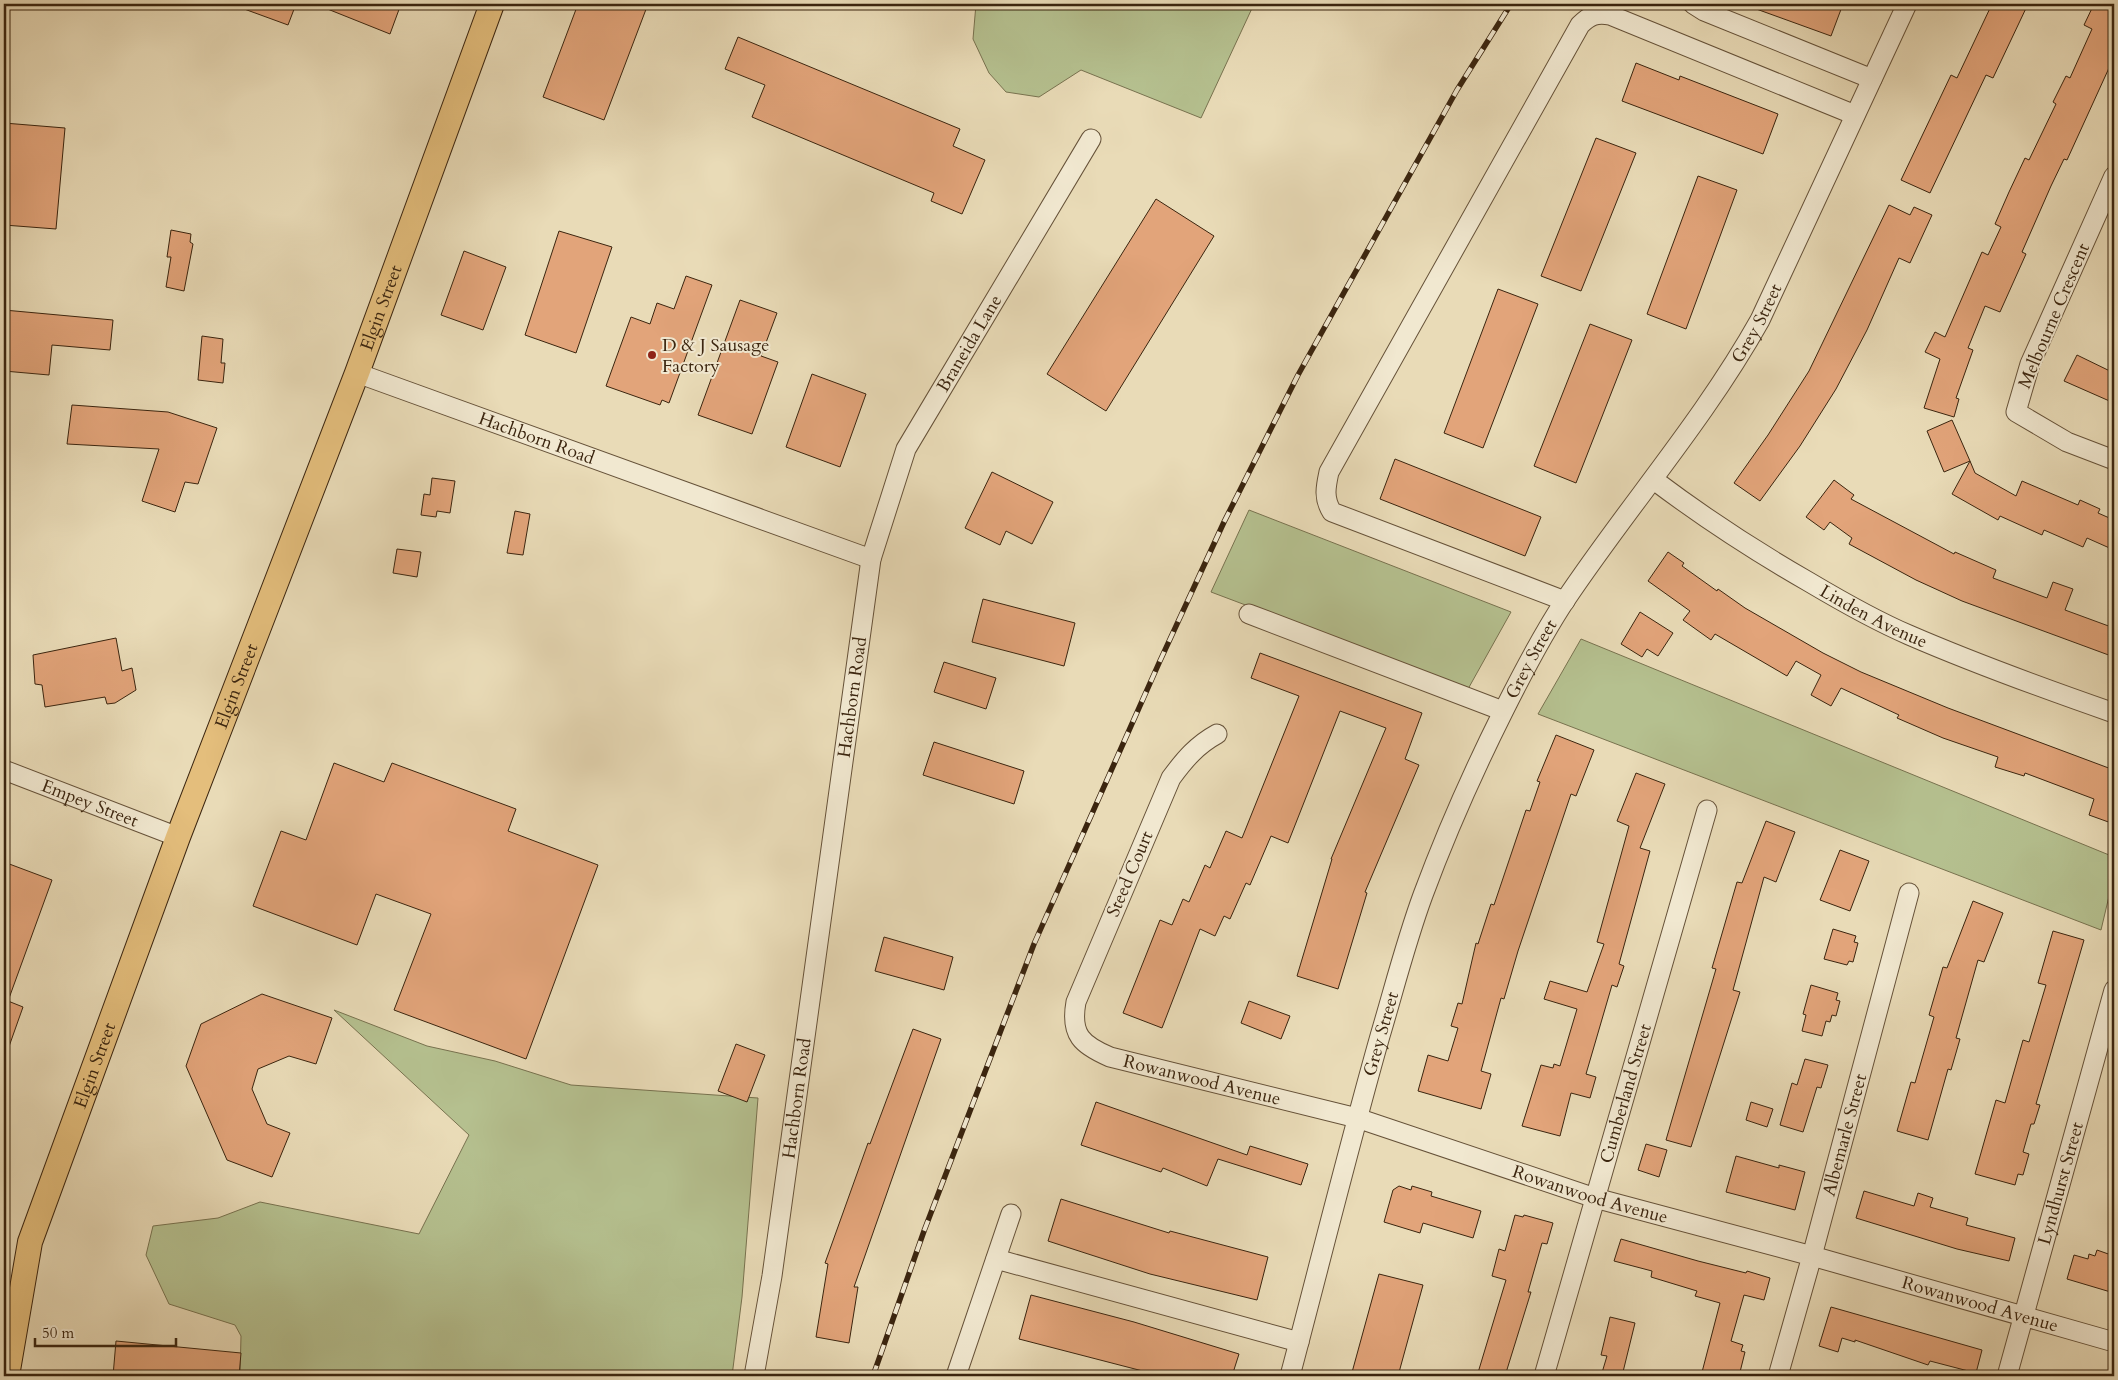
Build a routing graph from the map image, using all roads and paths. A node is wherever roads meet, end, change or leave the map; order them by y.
1 (492, 4) edge
2 (1693, 4) edge
3 (1907, 4) edge
4 (1872, 79) junction
5 (1855, 116) junction
6 (1091, 139) dead end
7 (2114, 176) edge
8 (2109, 200) edge
9 (357, 372) junction
10 (2114, 460) edge
11 (1654, 480) junction
12 (871, 560) junction
13 (1565, 601) junction
14 (1248, 614) dead end
15 (1503, 712) junction
16 (2114, 713) edge
17 (1217, 734) dead end
18 (4, 770) edge
19 (1707, 810) dead end
20 (178, 837) junction
21 (1908, 893) dead end
22 (2114, 990) edge
23 (1077, 1031) joint
24 (1357, 1118) junction
25 (1595, 1198) junction
26 (1011, 1214) dead end
27 (1812, 1256) junction
28 (996, 1259) junction
29 (2024, 1316) junction
30 (1299, 1342) junction
31 (2114, 1342) edge
32 (7, 1376) edge
33 (754, 1376) edge
34 (956, 1376) edge
35 (1290, 1376) edge
36 (1544, 1376) edge
37 (1778, 1376) edge
38 (2007, 1376) edge

1 - 9 main road, Elgin Street
2 - 4 street
3 - 4 street, Grey Street
4 - 5 street, Grey Street
5 - 11 street, Grey Street
5 - 13 street
6 - 12 street, Braneida Lane
7 - 8 street, Melbourne Crescent
8 - 10 street, Melbourne Crescent
9 - 12 street, Hachborn Road
9 - 20 main road, Elgin Street
11 - 13 street, Grey Street
11 - 16 street, Linden Avenue
12 - 33 street, Hachborn Road
13 - 15 street, Grey Street
14 - 15 street
15 - 24 street, Grey Street
17 - 23 street, Steed Court
18 - 20 street, Empey Street
19 - 25 street, Cumberland Street
20 - 32 main road, Elgin Street
21 - 27 street, Albemarle Street
22 - 29 street, Lyndhurst Street
23 - 24 street, Rowanwood Avenue
24 - 25 street, Rowanwood Avenue
24 - 30 street, Grey Street
25 - 27 street, Rowanwood Avenue
25 - 36 street, Cumberland Street
26 - 28 street
27 - 29 street, Rowanwood Avenue
27 - 37 street, Albemarle Street
28 - 30 street
28 - 34 street
29 - 31 street, Rowanwood Avenue
29 - 38 street, Lyndhurst Street
30 - 35 street, Grey Street

